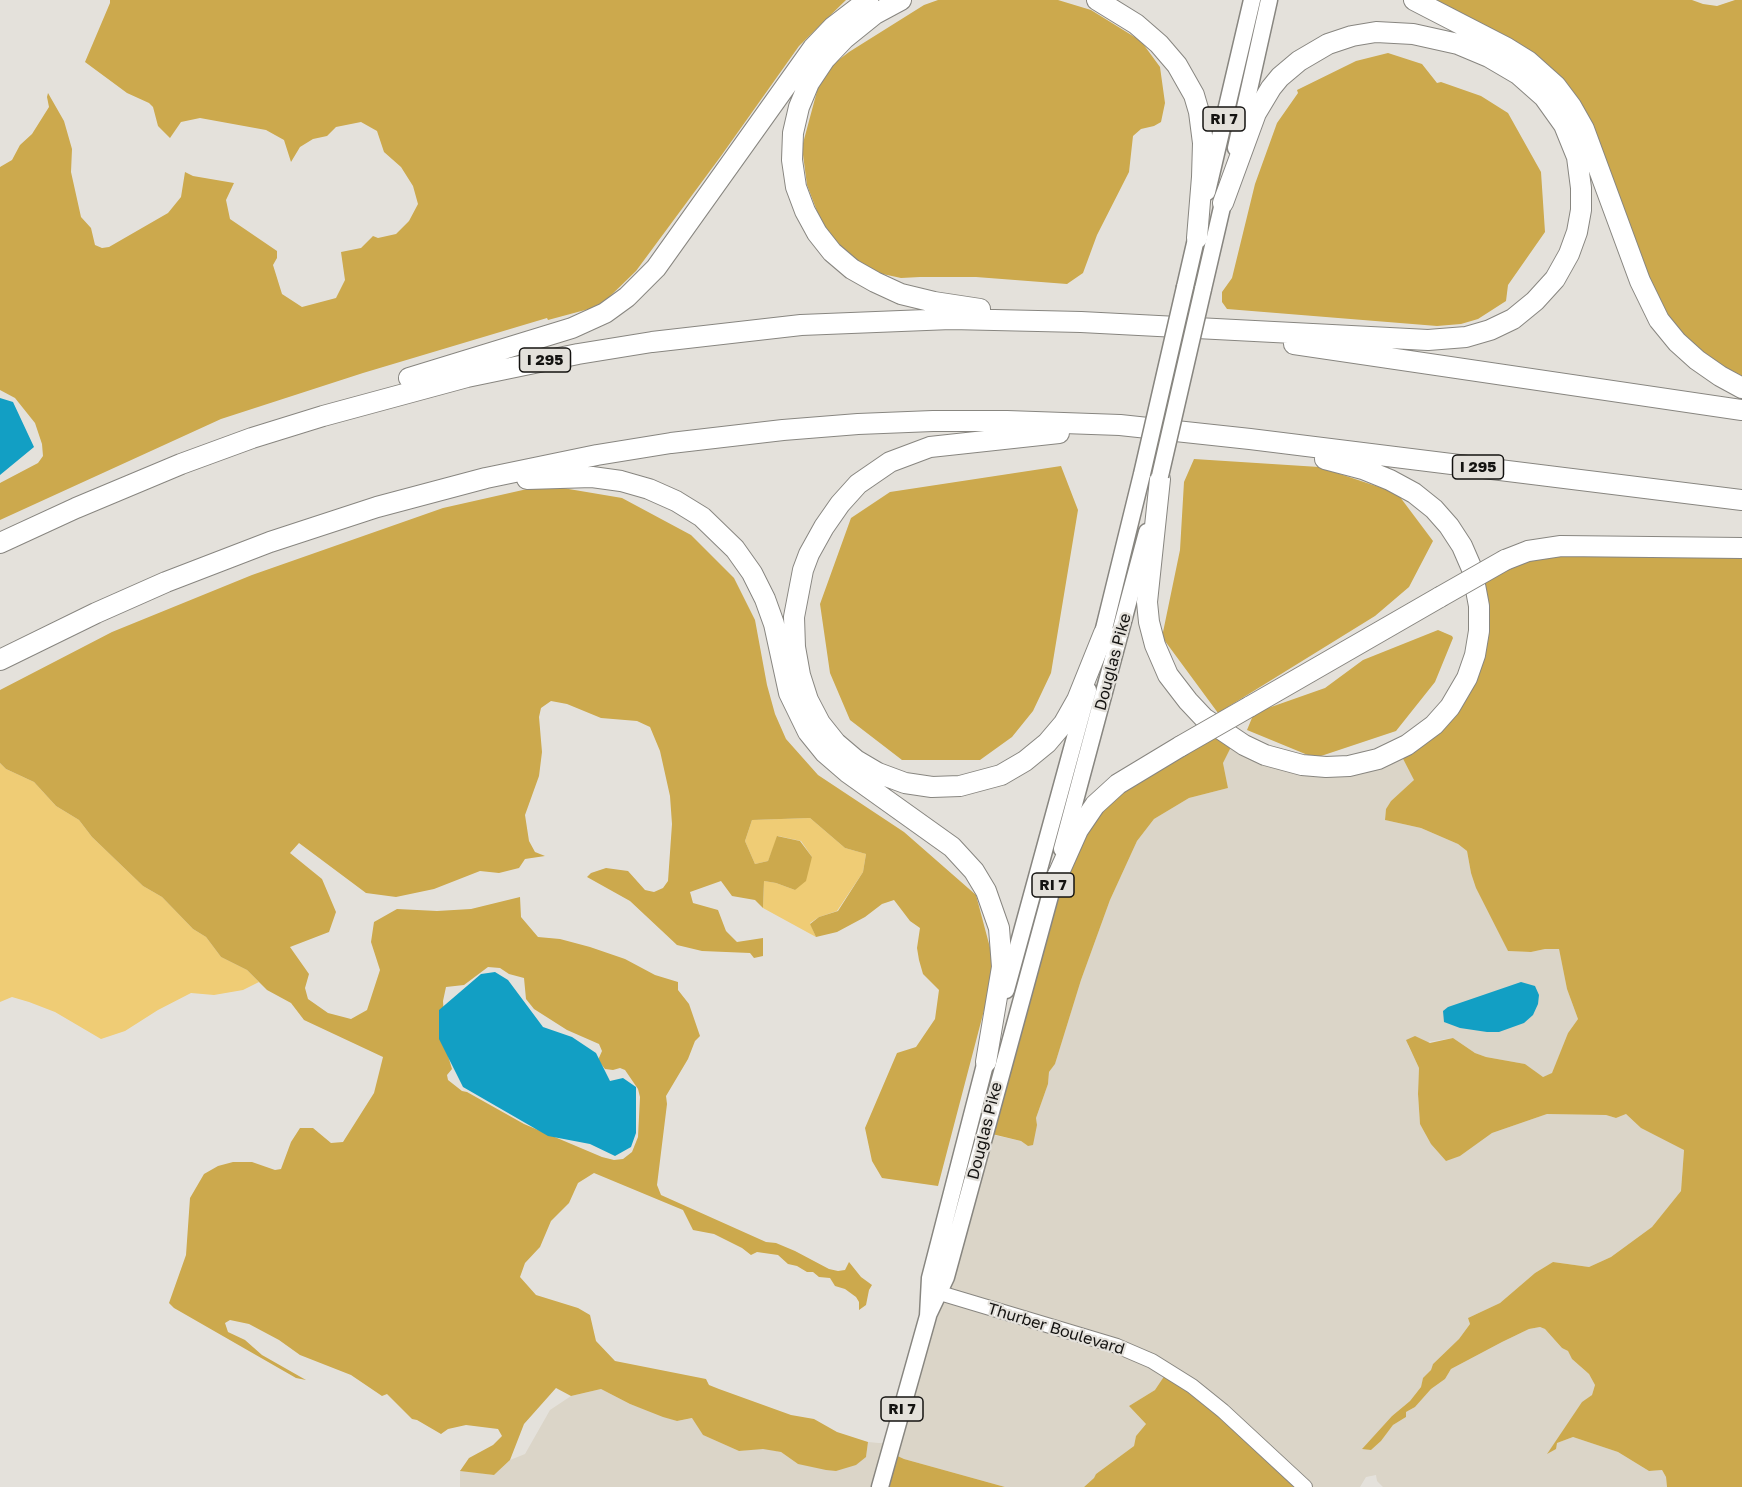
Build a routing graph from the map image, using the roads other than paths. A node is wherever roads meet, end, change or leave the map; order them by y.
1 (868, 0) edge
2 (901, 0) edge
3 (1097, 0) edge
4 (1252, 0) edge
5 (1269, 0) edge
6 (1414, 0) edge
7 (1223, 203) junction
8 (1197, 238) junction
9 (1120, 324) junction
10 (1154, 327) junction
11 (1742, 388) edge
12 (1742, 410) edge
13 (1151, 428) junction
14 (1214, 435) junction
15 (216, 451) junction
16 (1154, 476) junction
17 (450, 487) junction
18 (1742, 500) edge
19 (0, 543) edge
20 (1742, 548) edge
21 (1104, 633) junction
22 (0, 660) edge
23 (1053, 886) junction
24 (986, 1062) junction
25 (940, 1293) junction
26 (928, 1316) junction
27 (880, 1487) edge
28 (1305, 1487) edge

1 - 15 highway
2 - 9 highway
3 - 8 highway
4 - 8 main road, Douglas Pike / RI 7
5 - 7 main road, Douglas Pike / RI 7
6 - 11 highway
7 - 10 highway
7 - 16 main road, Douglas Pike / RI 7, bridge
8 - 16 main road, Douglas Pike / RI 7, bridge
9 - 10 highway, I 295
9 - 15 highway, I 295
10 - 12 highway, I 295
13 - 14 highway, I 295
13 - 17 highway, I 295
13 - 21 highway
14 - 16 highway
14 - 18 highway, I 295
15 - 19 highway, I 295
16 - 21 main road, Douglas Pike / RI 7
16 - 23 main road, Douglas Pike / RI 7
17 - 22 highway, I 295
17 - 24 highway
20 - 23 highway, bridge
21 - 24 main road, Douglas Pike / RI 7
23 - 25 main road, Douglas Pike / RI 7
24 - 26 main road, Douglas Pike / RI 7
25 - 26 main road, Douglas Pike / RI 7
25 - 28 street, Thurber Boulevard
26 - 27 main road, Douglas Pike / RI 7

